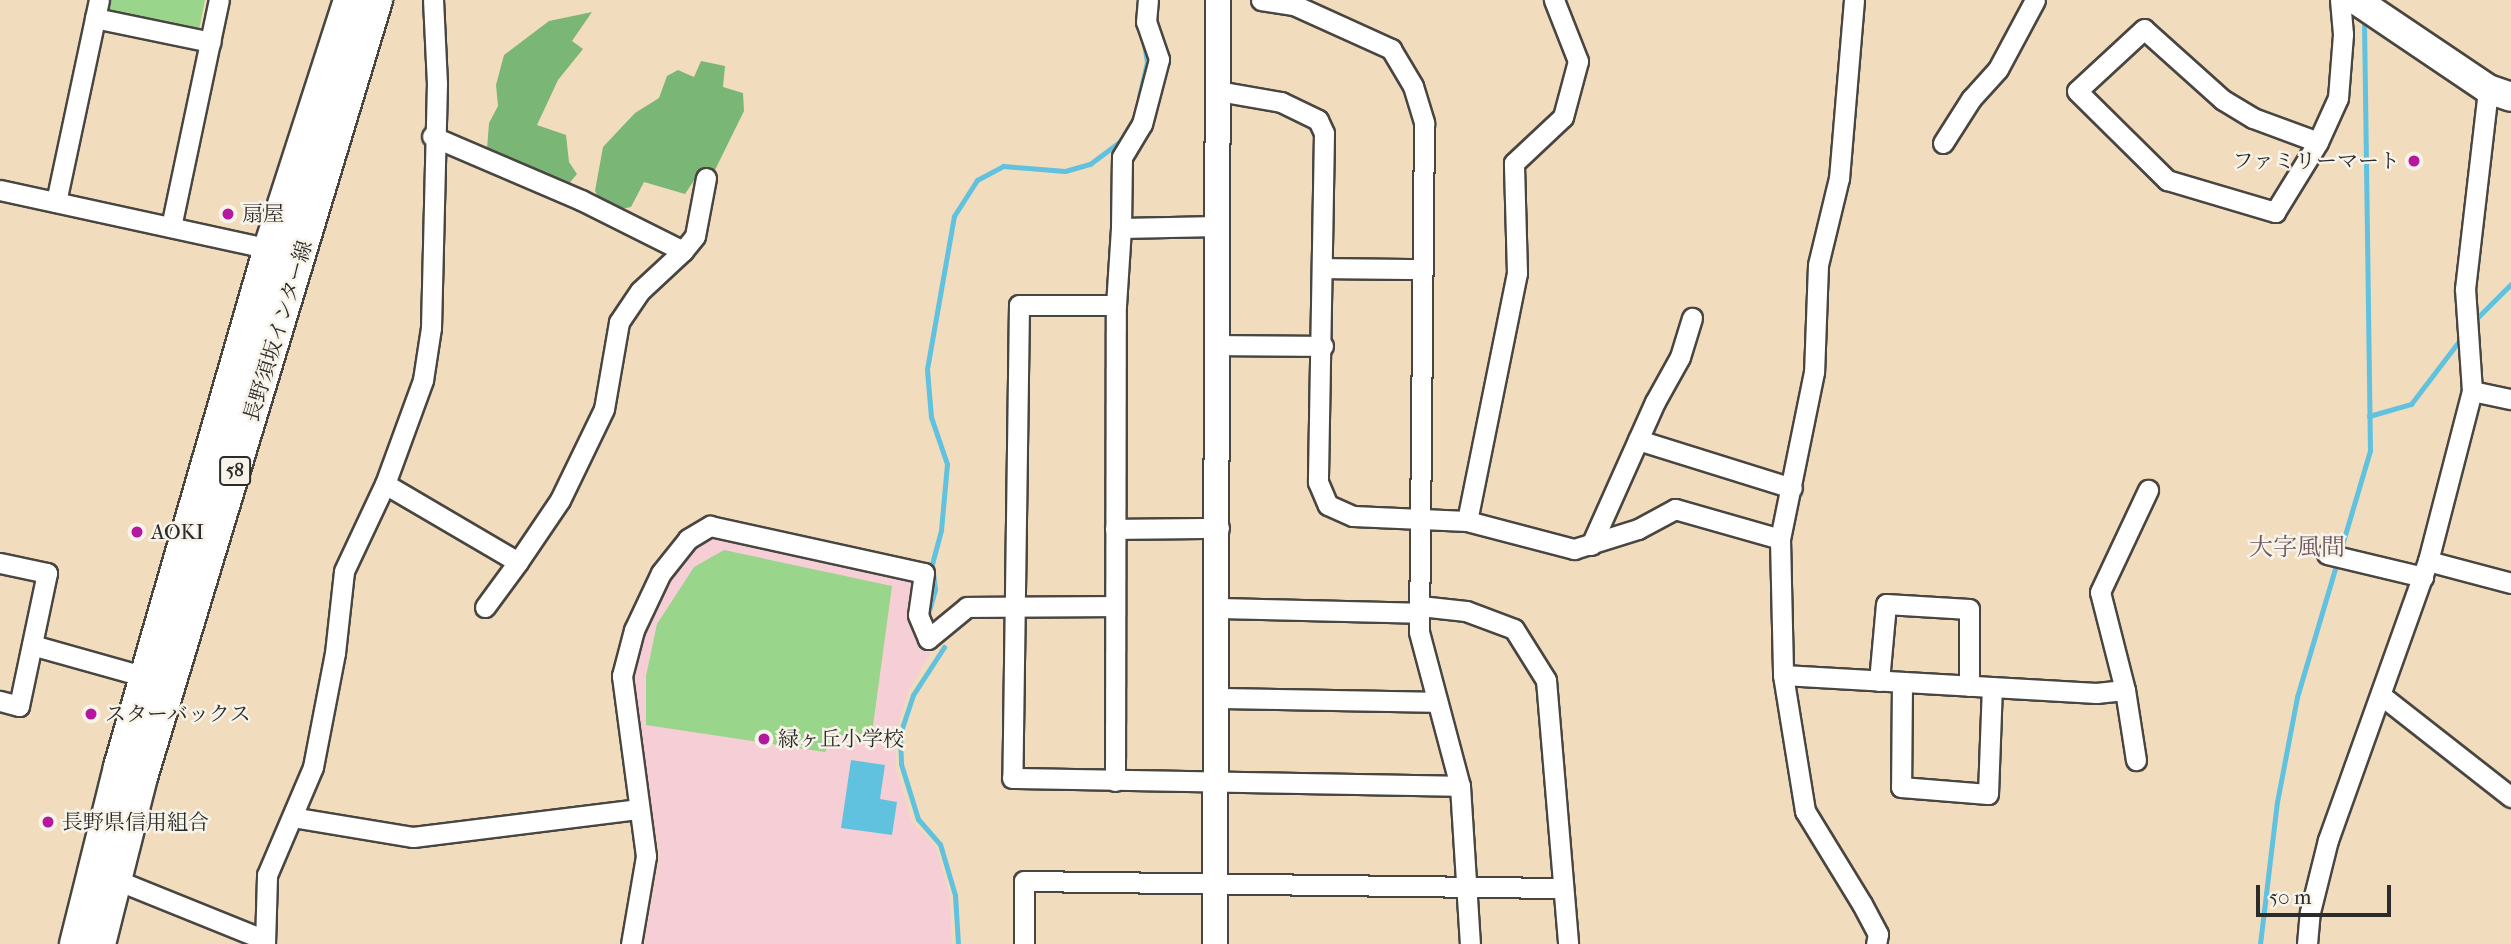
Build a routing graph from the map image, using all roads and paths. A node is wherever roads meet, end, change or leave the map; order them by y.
1 (219, 0) edge
2 (350, 0) edge
3 (376, 0) edge
4 (433, 0) edge
5 (1148, 0) edge
6 (1218, 0) edge
7 (1261, 0) edge
8 (1554, 0) edge
9 (1854, 0) edge
10 (2035, 0) edge
11 (2340, 0) edge
12 (2356, 0) edge
13 (1311, 6) edge
14 (97, 9) edge
15 (211, 42) junction
16 (1218, 91) junction
17 (2500, 93) edge
18 (432, 136) junction
19 (2318, 142) junction
20 (1943, 143) dead end
21 (706, 177) dead end
22 (0, 190) edge
23 (56, 202) junction
24 (1218, 226) junction
25 (171, 227) junction
26 (1121, 228) junction
27 (270, 248) junction
28 (682, 251) junction
29 (301, 256) junction
30 (1325, 268) junction
31 (1423, 269) junction
32 (1116, 305) junction
33 (1692, 318) dead end
34 (1216, 345) junction
35 (1323, 346) junction
36 (2472, 391) junction
37 (2511, 400) edge
38 (1637, 440) junction
39 (385, 484) junction
40 (1792, 488) junction
41 (2148, 490) dead end
42 (1419, 517) junction
43 (1467, 522) junction
44 (1219, 528) junction
45 (1115, 529) junction
46 (1780, 539) junction
47 (1591, 545) junction
48 (2333, 556) dead end
49 (518, 562) junction
50 (0, 563) edge
51 (2426, 569) junction
52 (2511, 583) edge
53 (1015, 606) junction
54 (1115, 606) junction
55 (485, 607) dead end
56 (1219, 608) junction
57 (1419, 610) junction
58 (32, 645) junction
59 (1783, 675) junction
60 (146, 677) junction
61 (1879, 681) junction
62 (1902, 682) junction
63 (1969, 686) junction
64 (1992, 687) junction
65 (2125, 690) junction
66 (2382, 696) junction
67 (1217, 698) junction
68 (0, 701) edge
69 (1436, 702) junction
70 (2136, 760) dead end
71 (1216, 780) junction
72 (1115, 781) junction
73 (1461, 786) junction
74 (2511, 797) edge
75 (637, 809) junction
76 (292, 817) junction
77 (114, 879) junction
78 (1217, 883) junction
79 (1561, 888) junction
80 (1465, 890) junction
81 (265, 942) edge
82 (76, 944) edge
83 (99, 944) edge
84 (631, 944) edge
85 (1024, 944) edge
86 (1215, 944) edge
87 (1470, 944) edge
88 (1568, 944) edge
89 (1877, 944) edge
90 (2308, 944) edge

1 - 15 street
2 - 27 main road, 長野須坂インター線 / 58
3 - 29 main road, 長野須坂インター線 / 58
4 - 18 street
5 - 26 street
6 - 16 street
7 - 13 street
8 - 43 street
9 - 40 street
10 - 20 street
11 - 19 street
12 - 17 main road
13 - 31 street
14 - 15 street
14 - 23 street
15 - 25 street
16 - 24 street
16 - 30 street
17 - 36 street
18 - 28 street
18 - 39 street
19 - 19 street
21 - 28 street
22 - 23 street
23 - 25 street
24 - 26 street
24 - 34 street
25 - 27 street
26 - 32 street
27 - 29 street
27 - 60 main road, 長野須坂インター線 / 58
28 - 49 street
29 - 77 main road, 長野須坂インター線 / 58
30 - 31 street
30 - 35 street
31 - 42 street
32 - 45 street
32 - 53 street
33 - 38 street
34 - 35 street
34 - 44 street
35 - 42 street
36 - 37 street
36 - 51 street
38 - 40 street
38 - 47 street
39 - 49 street
39 - 76 street
40 - 46 street
41 - 65 street
42 - 43 street
42 - 57 street
43 - 47 street
44 - 45 street
44 - 56 street
45 - 54 street
46 - 47 street
46 - 59 street
48 - 51 street
49 - 55 street
50 - 58 street
51 - 52 street
51 - 66 street
53 - 54 street
53 - 72 street
53 - 75 street
54 - 72 street
56 - 57 street
56 - 67 street
57 - 69 street
57 - 79 street
58 - 60 street
58 - 68 street
59 - 61 street
59 - 89 street
60 - 82 main road, 長野須坂インター線 / 58
61 - 62 street
61 - 63 street
62 - 63 street
62 - 64 street
63 - 64 street
64 - 65 street
65 - 70 street
66 - 74 street
66 - 90 street
67 - 69 street
67 - 71 street
69 - 73 street
71 - 72 street
71 - 73 street
71 - 78 street
73 - 80 street
75 - 76 street
75 - 84 street
76 - 81 street
77 - 81 street
77 - 83 main road, 長野須坂インター線 / 58
78 - 80 street
78 - 85 street
78 - 86 street
79 - 80 street
79 - 88 street
80 - 87 street

